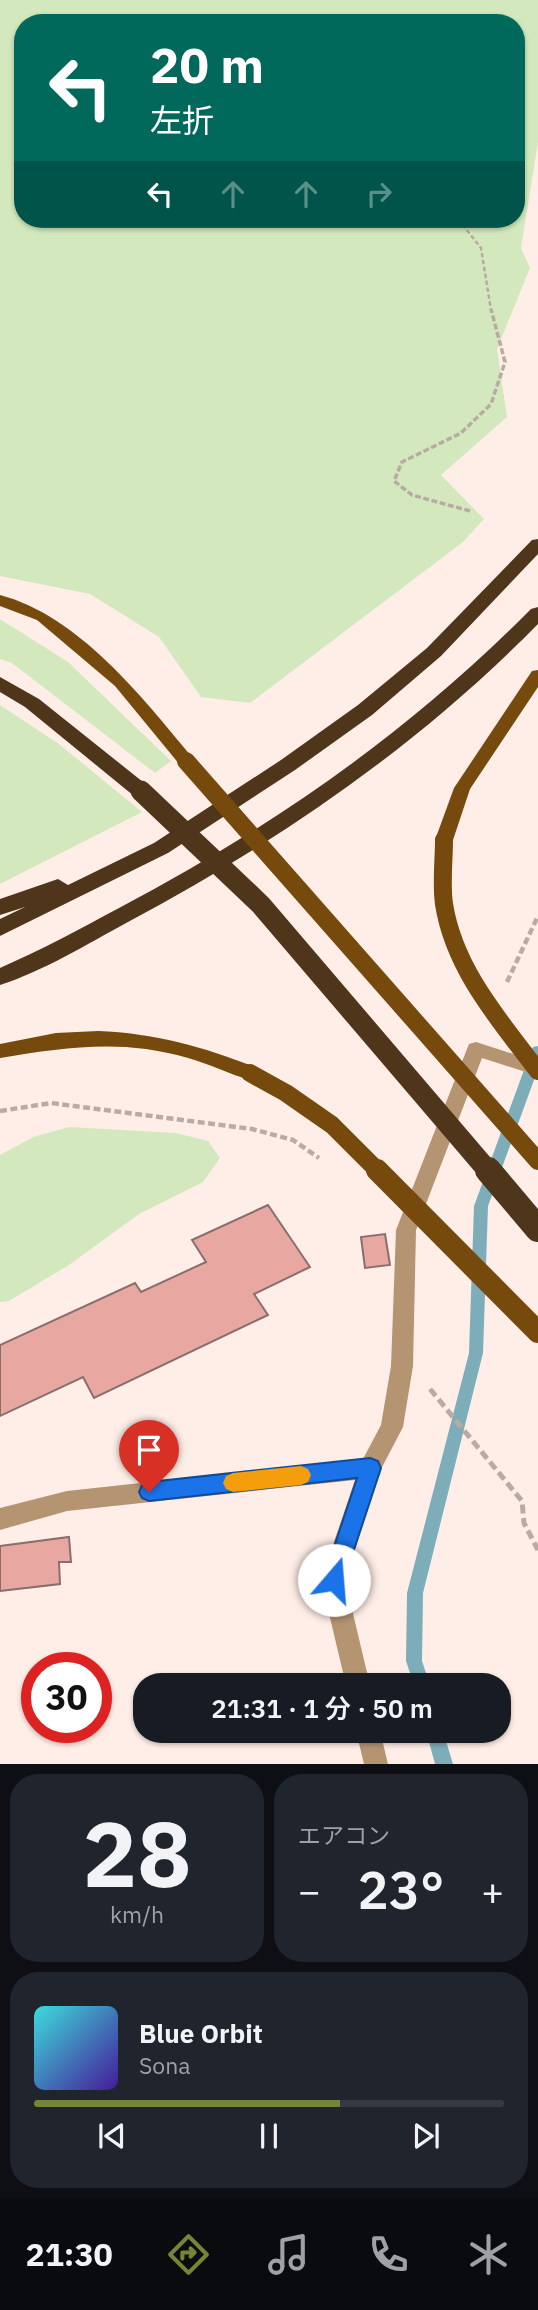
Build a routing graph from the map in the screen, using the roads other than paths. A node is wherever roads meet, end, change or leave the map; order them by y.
1 (538, 544) edge
2 (0, 600) edge
3 (538, 613) edge
4 (538, 674) edge
5 (0, 683) edge
6 (162, 848) junction
7 (0, 906) edge
8 (0, 928) edge
9 (0, 977) edge
10 (0, 1051) edge
11 (538, 1070) edge
12 (538, 1161) edge
13 (538, 1229) edge
14 (538, 1332) edge
15 (370, 1468) junction
16 (0, 1519) edge
17 (355, 1673) edge
18 (371, 1743) edge
19 (376, 1764) edge

1 - 6 highway
2 - 12 main road, bridge
3 - 9 highway
4 - 11 main road, bridge
5 - 13 highway, bridge
6 - 7 highway
6 - 8 highway
10 - 14 main road, bridge
11 - 15 street
15 - 16 street
15 - 17 street
18 - 19 street

